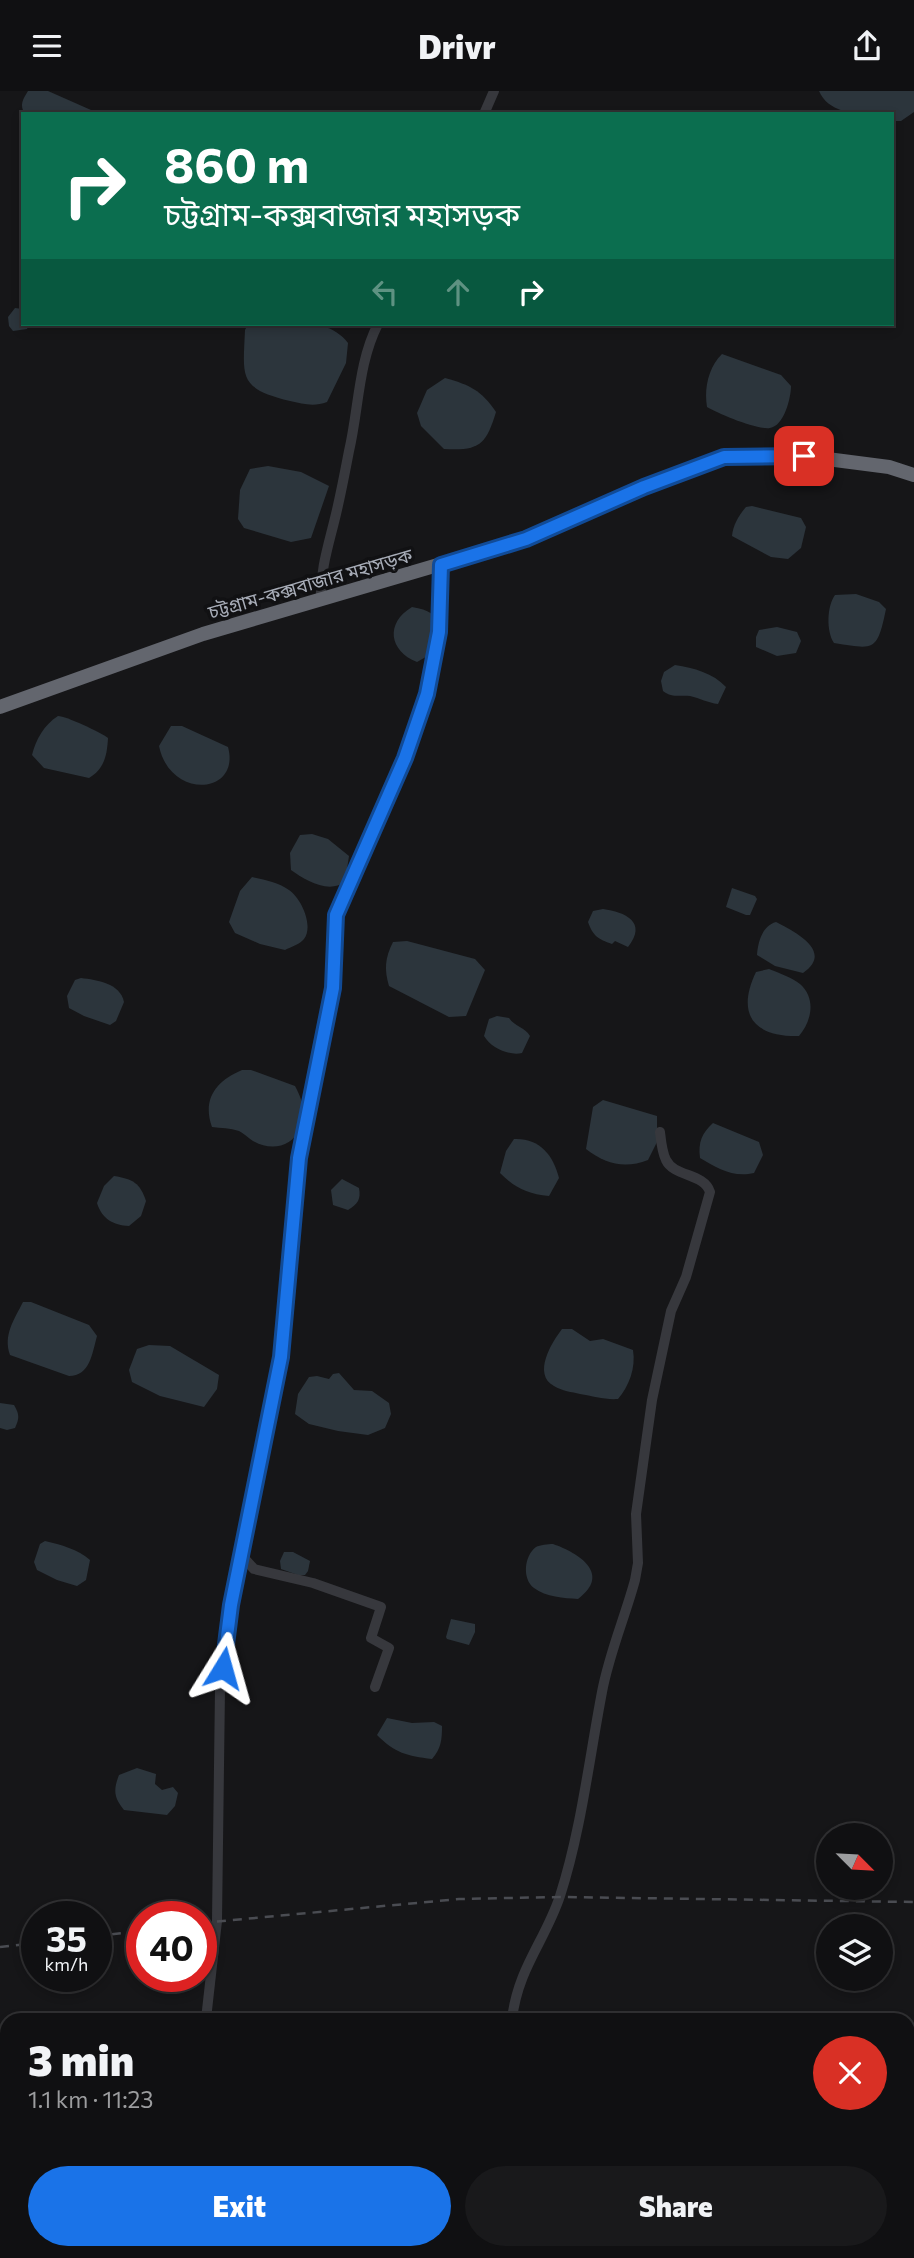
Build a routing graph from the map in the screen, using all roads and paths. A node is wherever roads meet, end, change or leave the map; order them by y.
1 (494, 91) edge
2 (485, 112) edge
3 (377, 326) edge
4 (914, 475) edge
5 (441, 565) junction
6 (321, 600) junction
7 (0, 707) edge
8 (660, 1132) dead end
9 (243, 1557) junction
10 (375, 1686) dead end
11 (207, 2013) edge
12 (513, 2013) edge

1 - 2 street
3 - 6 street
4 - 5 highway, চট্টগ্রাম-কক্সবাজার মহাসড়ক
5 - 6 highway, চট্টগ্রাম-কক্সবাজার মহাসড়ক
5 - 9 street
6 - 7 highway, চট্টগ্রাম-কক্সবাজার মহাসড়ক
8 - 12 street
9 - 10 street
9 - 11 street

